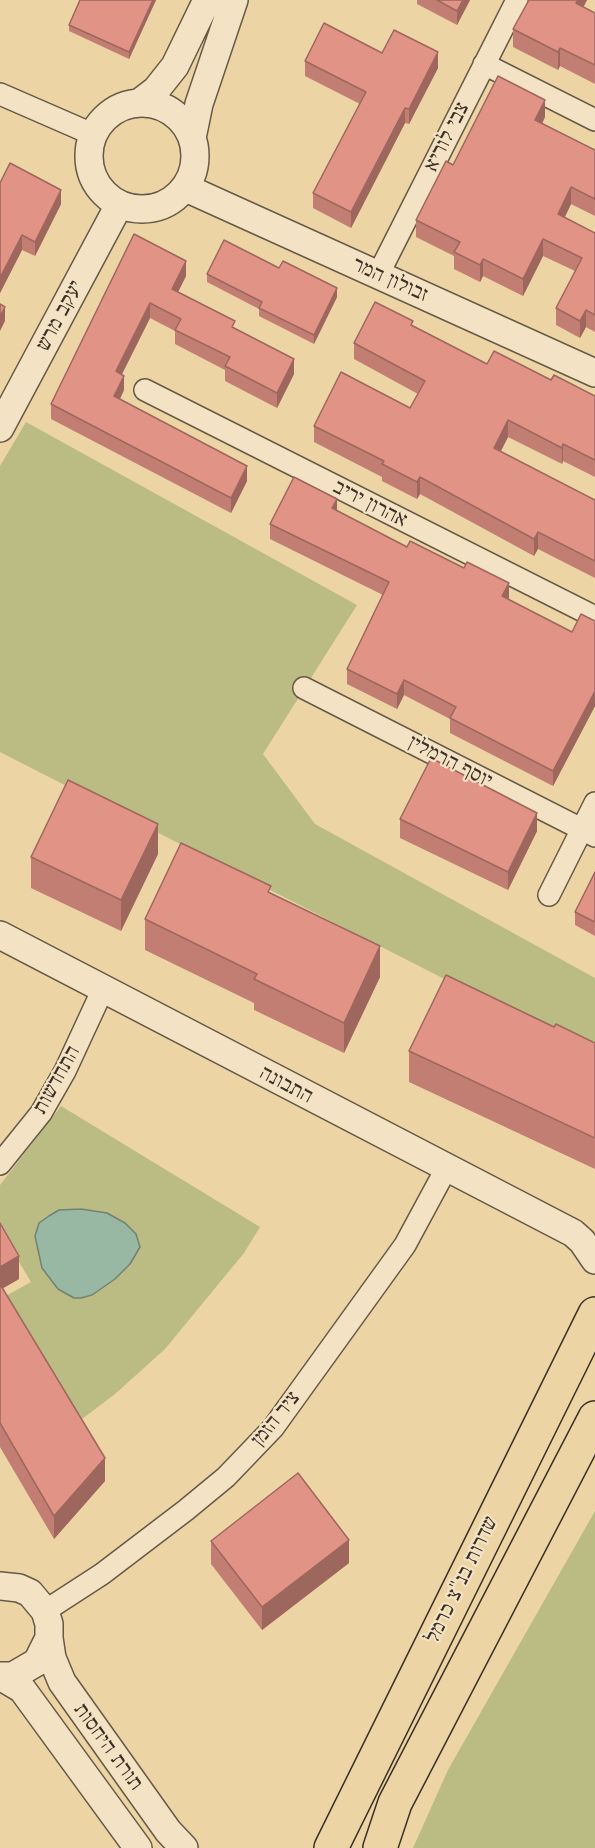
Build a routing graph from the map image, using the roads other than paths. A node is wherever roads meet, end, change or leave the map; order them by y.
1 (207, 0) edge
2 (234, 0) edge
3 (517, 0) edge
4 (484, 64) junction
5 (0, 94) edge
6 (139, 103) junction
7 (595, 120) edge
8 (92, 134) junction
9 (192, 138) junction
10 (186, 188) junction
11 (119, 205) junction
12 (378, 275) junction
13 (595, 373) edge
14 (145, 390) dead end
15 (0, 428) edge
16 (595, 617) edge
17 (304, 688) dead end
18 (595, 803) edge
19 (589, 832) edge
20 (549, 895) dead end
21 (0, 935) edge
22 (104, 989) junction
23 (0, 1164) edge
24 (446, 1169) junction
25 (584, 1233) edge
26 (595, 1260) edge
27 (595, 1314) edge
28 (595, 1418) edge
29 (2, 1583) edge
30 (45, 1611) junction
31 (49, 1638) junction
32 (0, 1676) edge
33 (354, 1798) junction
34 (138, 1848) edge
35 (184, 1848) edge
36 (315, 1848) edge
37 (331, 1848) edge
38 (380, 1848) edge

1 - 6 street
2 - 9 street
3 - 4 street, צבי לוריא
4 - 7 street
4 - 12 street, צבי לוריא
5 - 8 street
6 - 8 street
6 - 9 street
8 - 11 street
9 - 10 street
10 - 11 street
10 - 12 street, זבולון המר
11 - 15 street, יעקב מרש
12 - 13 street, זבולון המר
14 - 16 street, אהרון יריב
17 - 19 street, יוסף הרמלין
18 - 19 street
19 - 20 street
21 - 22 street, התבונה
22 - 23 street, התחדשות
22 - 24 street, התבונה
24 - 25 street, התבונה
24 - 30 street, ציר הזמן
25 - 26 street, התבונה
27 - 33 main road, שדרות בנ"צ כרמל
28 - 38 main road, שדרות בנ"צ כרמל
29 - 30 street
30 - 31 street, תורת היחסות
31 - 32 street
31 - 35 street, תורת היחסות
32 - 34 street, תורת היחסות
33 - 36 main road
33 - 37 main road, שדרות בנ"צ כרמל

